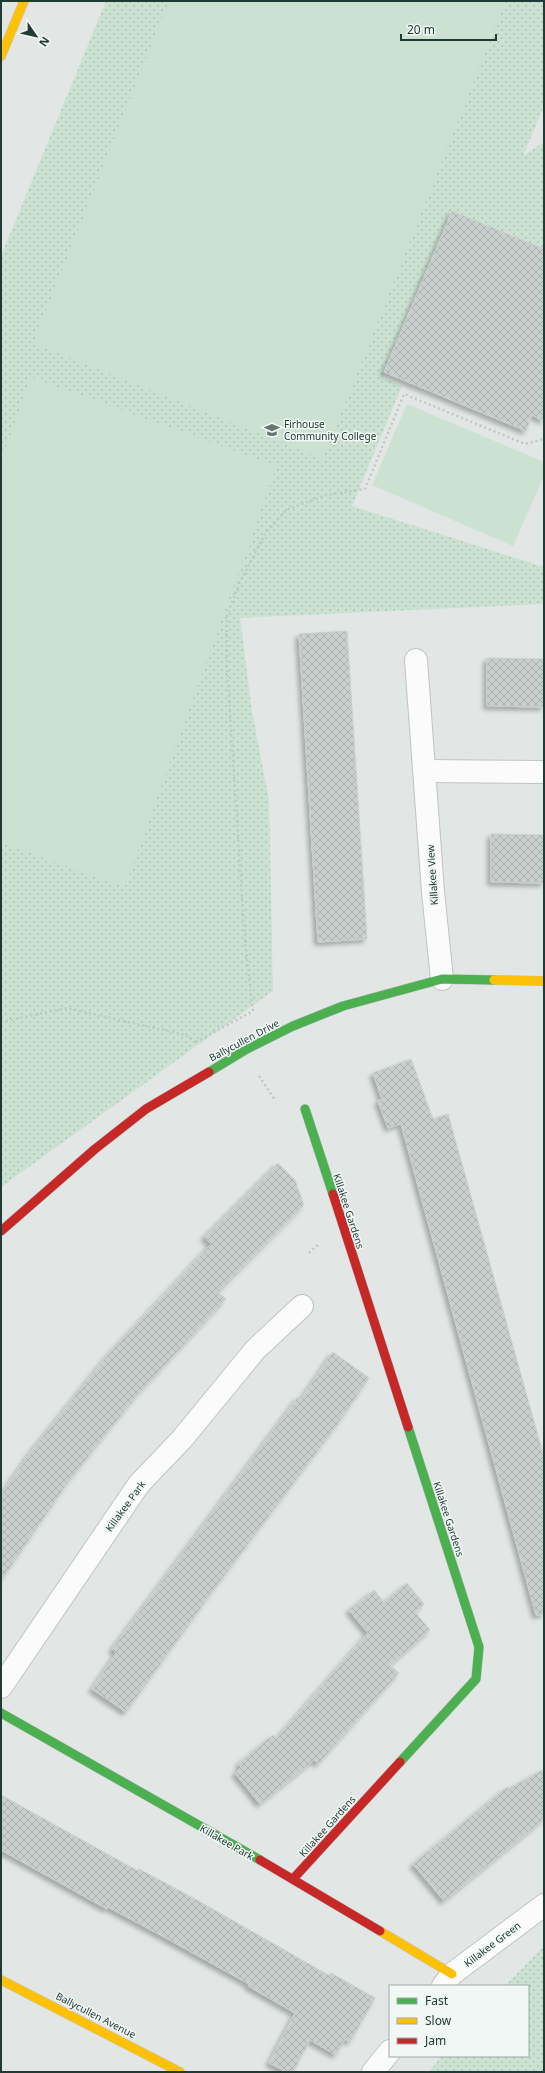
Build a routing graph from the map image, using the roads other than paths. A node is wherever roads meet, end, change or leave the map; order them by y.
1 (24, 1) edge
2 (1, 56) edge
3 (416, 660) dead end
4 (425, 771) junction
5 (544, 772) edge
6 (442, 979) junction
7 (544, 981) edge
8 (305, 1109) dead end
9 (1, 1231) edge
10 (302, 1306) dead end
11 (1, 1687) edge
12 (1, 1713) edge
13 (293, 1879) junction
14 (544, 1905) edge
15 (1, 1980) edge
16 (448, 1980) edge
17 (389, 2052) edge
18 (180, 2072) edge
19 (373, 2072) edge

1 - 2 street
3 - 4 street, Killakee View
4 - 5 street
4 - 6 street, Killakee View
6 - 7 street, Ballycullen Drive
6 - 9 street, Ballycullen Drive
8 - 13 street, Killakee Gardens
10 - 11 street, Killakee Park
12 - 13 street, Killakee Park
13 - 16 street, Killakee Park
14 - 16 street, Killakee Green
15 - 18 street, Ballycullen Avenue
17 - 19 street

